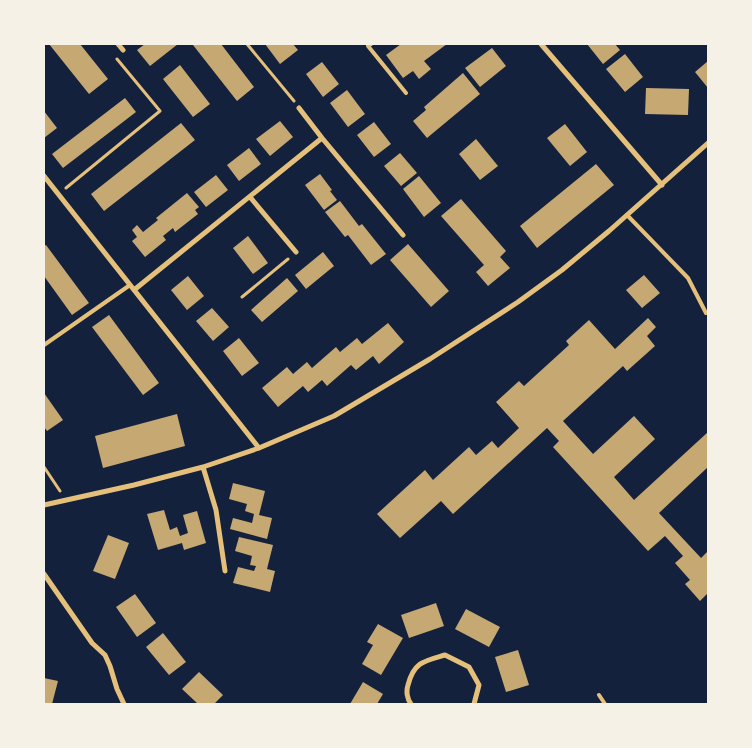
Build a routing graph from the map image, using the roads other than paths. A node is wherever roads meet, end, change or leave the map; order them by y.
1 (118, 44) edge
2 (371, 44) edge
3 (541, 44) edge
4 (123, 50) road end
5 (406, 93) dead end
6 (299, 108) road end
7 (322, 138) junction
8 (708, 143) edge
9 (44, 176) edge
10 (662, 185) junction
11 (250, 197) junction
12 (627, 216) junction
13 (403, 236) dead end
14 (296, 252) road end
15 (130, 285) junction
16 (134, 290) junction
17 (706, 313) dead end
18 (44, 345) edge
19 (259, 448) junction
20 (203, 467) junction
21 (44, 504) edge
22 (225, 571) dead end
23 (44, 574) edge
24 (598, 695) dead end
25 (124, 704) edge
26 (411, 704) edge
27 (474, 704) edge
28 (605, 704) edge

1 - 4 street
2 - 5 lane
3 - 10 street
6 - 7 street
7 - 11 street
7 - 13 street
8 - 10 street
9 - 15 street
10 - 12 street
11 - 14 street
11 - 16 street
12 - 17 lane
12 - 19 street
15 - 16 street
15 - 18 lane
16 - 19 street
19 - 20 street
20 - 21 street
20 - 22 street
23 - 25 street
24 - 28 lane
26 - 27 street

